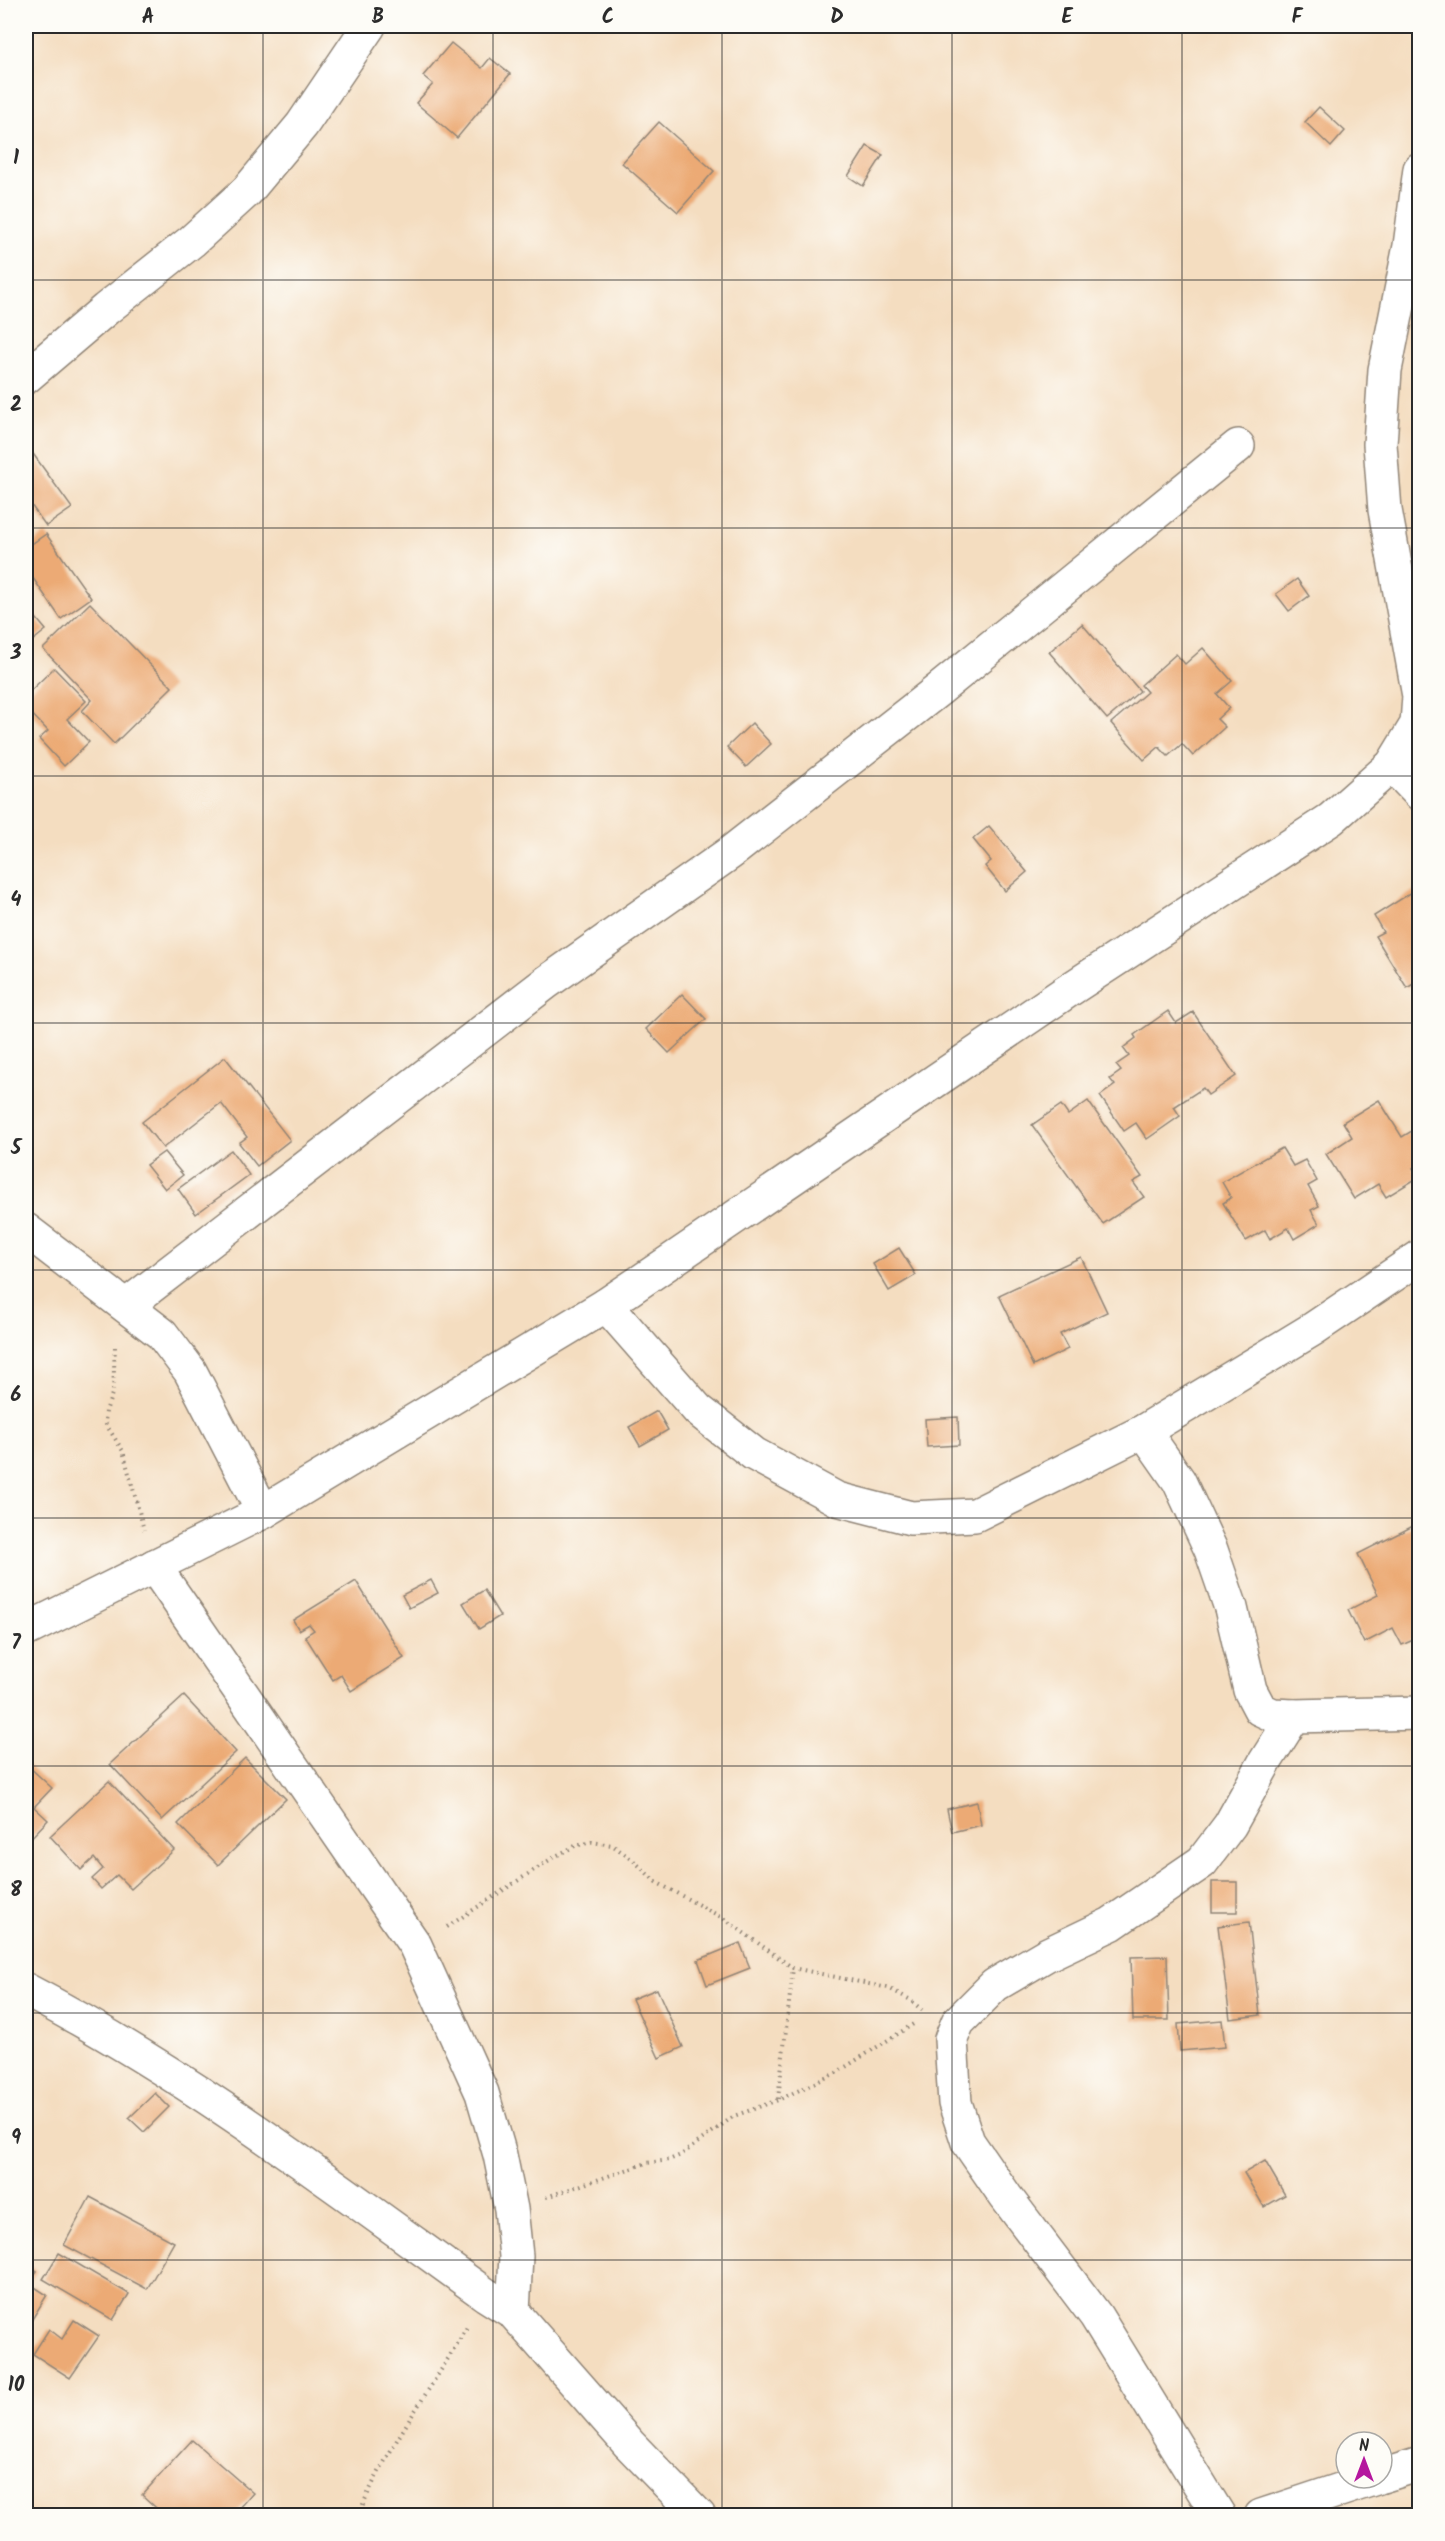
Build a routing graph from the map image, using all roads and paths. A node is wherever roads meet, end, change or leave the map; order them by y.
1 (369, 26) edge
2 (1419, 169) edge
3 (1415, 251) edge
4 (26, 377) edge
5 (1238, 446) dead end
6 (1392, 765) junction
7 (1419, 794) edge
8 (26, 1230) edge
9 (1419, 1257) edge
10 (121, 1301) junction
11 (606, 1305) junction
12 (1144, 1431) junction
13 (263, 1512) junction
14 (154, 1566) junction
15 (26, 1630) edge
16 (1419, 1713) edge
17 (1294, 1716) junction
18 (415, 1946) junction
19 (793, 1968) junction
20 (26, 1990) edge
21 (928, 2015) junction
22 (951, 2039) junction
23 (778, 2100) junction
24 (511, 2209) junction
25 (486, 2295) junction
26 (513, 2312) junction
27 (1419, 2464) edge
28 (1394, 2472) edge
29 (1340, 2490) edge
30 (358, 2516) edge
31 (699, 2516) edge
32 (1219, 2516) edge
33 (1261, 2516) edge

1 - 4 street
2 - 3 street
3 - 6 street
5 - 10 street
6 - 7 street
6 - 11 street
8 - 10 street
9 - 12 street
10 - 13 street
10 - 14 path
11 - 12 street
11 - 13 street
12 - 17 street
13 - 14 street
14 - 15 street
14 - 18 street
16 - 17 street
17 - 22 street
18 - 19 path
18 - 24 street
19 - 21 path
19 - 23 path
20 - 25 street
21 - 22 path
21 - 23 path
22 - 32 street
23 - 24 path
24 - 26 street
25 - 26 street
25 - 30 path
26 - 31 street
27 - 28 street
29 - 33 street

